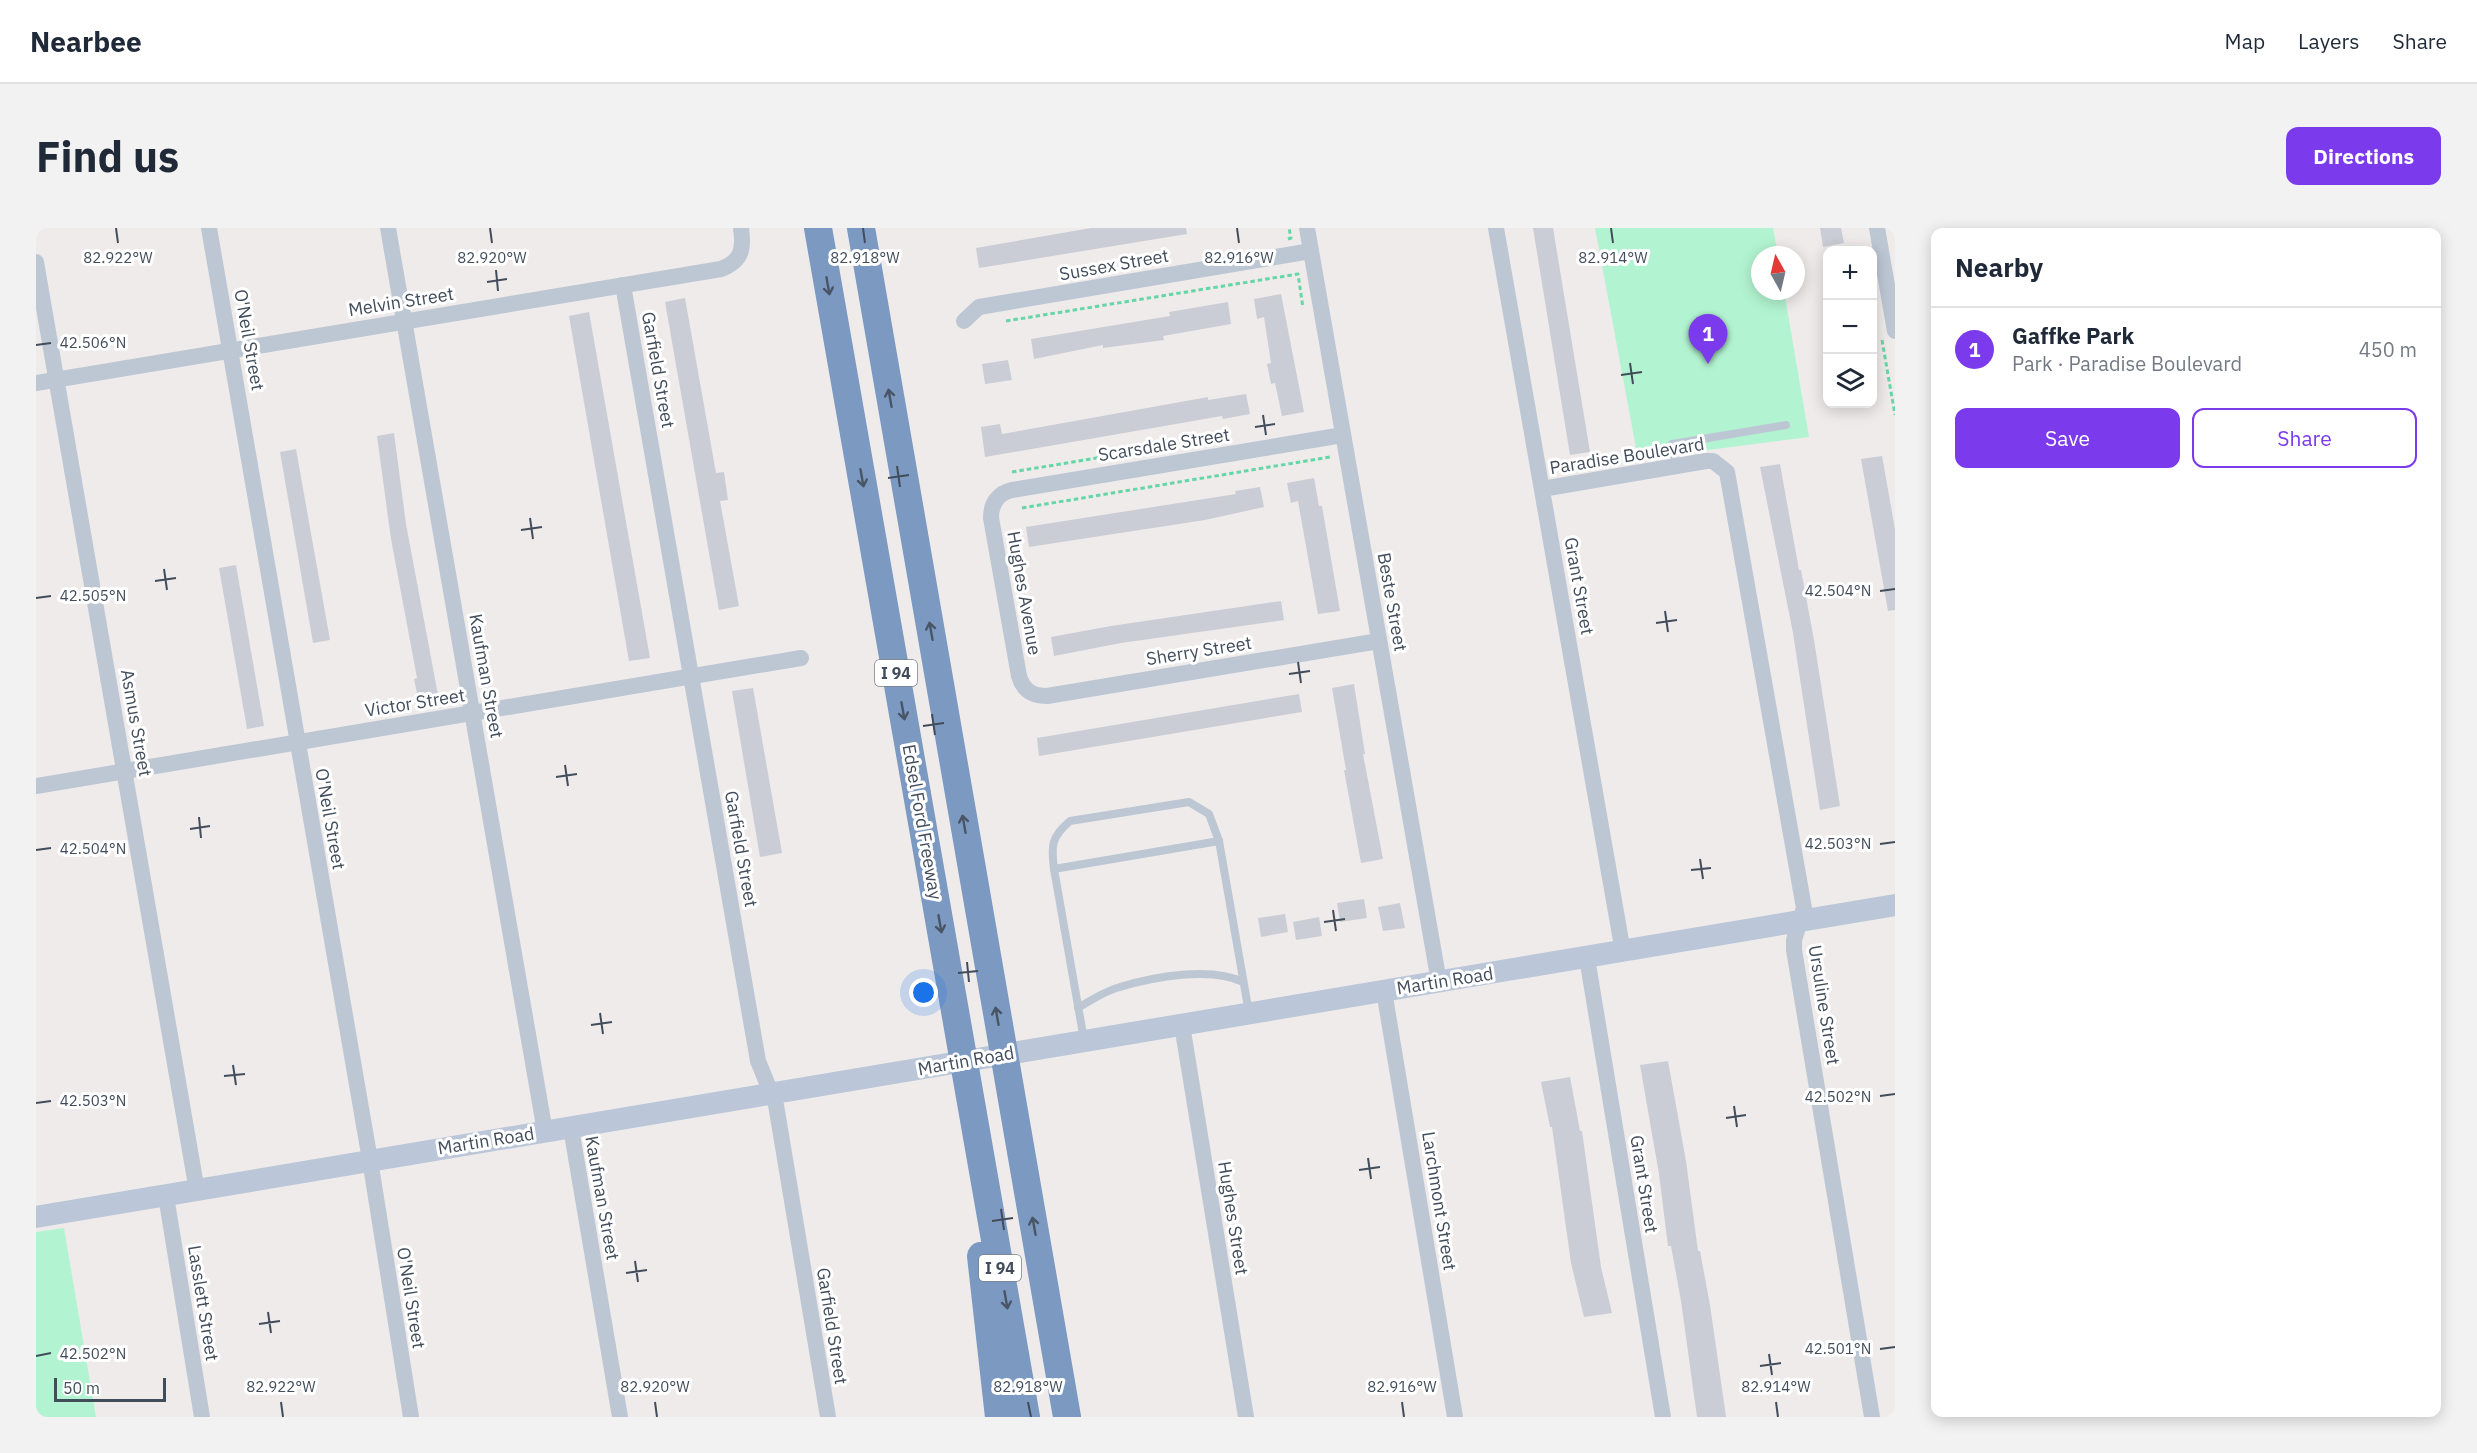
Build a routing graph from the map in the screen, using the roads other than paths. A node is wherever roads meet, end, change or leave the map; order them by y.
1 (209, 228) edge
2 (388, 228) edge
3 (741, 228) edge
4 (818, 228) edge
5 (861, 228) edge
6 (1307, 228) edge
7 (1496, 228) edge
8 (1877, 228) edge
9 (1311, 251) junction
10 (36, 262) edge
11 (623, 285) junction
12 (404, 321) junction
13 (964, 321) dead end
14 (1888, 332) edge
15 (231, 351) junction
16 (57, 380) junction
17 (36, 383) edge
18 (1786, 424) dead end
19 (1343, 435) junction
20 (1718, 463) joint
21 (1676, 466) junction
22 (1542, 489) junction
23 (995, 501) joint
24 (1379, 641) junction
25 (801, 658) dead end
26 (691, 676) junction
27 (1026, 690) joint
28 (473, 714) junction
29 (297, 742) junction
30 (124, 771) junction
31 (36, 786) edge
32 (1219, 841) junction
33 (1054, 869) junction
34 (1895, 905) edge
35 (1800, 921) junction
36 (1623, 952) junction
37 (1587, 958) junction
38 (1243, 982) junction
39 (1439, 982) junction
40 (1384, 991) junction
41 (1078, 1008) junction
42 (1249, 1013) junction
43 (1182, 1024) junction
44 (1084, 1041) junction
45 (772, 1094) junction
46 (974, 1119) junction
47 (571, 1128) junction
48 (545, 1132) junction
49 (370, 1160) junction
50 (197, 1191) junction
51 (166, 1196) junction
52 (36, 1217) edge
53 (202, 1417) edge
54 (411, 1417) edge
55 (620, 1417) edge
56 (828, 1417) edge
57 (999, 1417) edge
58 (1026, 1417) edge
59 (1067, 1417) edge
60 (1246, 1417) edge
61 (1455, 1417) edge
62 (1663, 1417) edge
63 (1872, 1417) edge

1 - 15 street, O'Neil Street
2 - 12 street, Kaufman Street
3 - 11 street, Melvin Street
4 -> 46 highway, Edsel Ford Freeway / I 94
59 -> 5 highway, I 94
6 - 9 street, Beste Street
7 - 22 street, Grant Street
8 - 14 street
9 - 13 street, Sussex Street
9 - 19 street, Beste Street
10 - 16 street, Asmus Street
11 - 12 street, Melvin Street
11 - 26 street, Garfield Street
12 - 15 street, Melvin Street
12 - 28 street, Kaufman Street
15 - 16 street, Melvin Street
15 - 29 street, O'Neil Street
16 - 17 street, Melvin Street
16 - 30 street, Asmus Street
18 - 21 lane
19 - 23 street, Scarsdale Street
19 - 24 street, Beste Street
20 - 21 street, Paradise Boulevard
20 - 35 street, Ursuline Street
21 - 22 street, Paradise Boulevard
22 - 36 street, Grant Street
23 - 27 street, Hughes Avenue
24 - 27 street, Sherry Street
24 - 39 street, Beste Street
25 - 26 street, Victor Street
26 - 28 street, Victor Street
26 - 45 street, Garfield Street
28 - 29 street, Victor Street
28 - 48 street, Kaufman Street
29 - 30 street, Victor Street
29 - 49 street, O'Neil Street
30 - 31 street, Victor Street
30 - 50 street, Asmus Street
32 - 33 lane
32 - 33 lane
32 - 38 lane
33 - 41 lane
34 - 35 street, Martin Road
35 - 36 street, Martin Road
35 - 63 street, Ursuline Street
36 - 37 street, Martin Road
37 - 39 street, Martin Road
37 - 62 street, Grant Street
38 - 41 lane
38 - 42 lane
39 - 40 street, Martin Road
40 - 42 street, Martin Road
40 - 61 street, Larchmont Street
41 - 44 lane
42 - 43 street, Martin Road
43 - 44 street, Martin Road
43 - 60 street, Hughes Street
44 - 45 street, Martin Road
45 - 47 street, Martin Road
45 - 56 street, Garfield Street
46 - 57 highway
46 -> 58 highway, Edsel Ford Freeway / I 94
47 - 48 street, Martin Road
47 - 55 street, Kaufman Street
48 - 49 street, Martin Road
49 - 50 street, Martin Road
49 - 54 street, O'Neil Street
50 - 51 street, Martin Road
51 - 52 street, Martin Road
51 - 53 street, Lasslett Street

